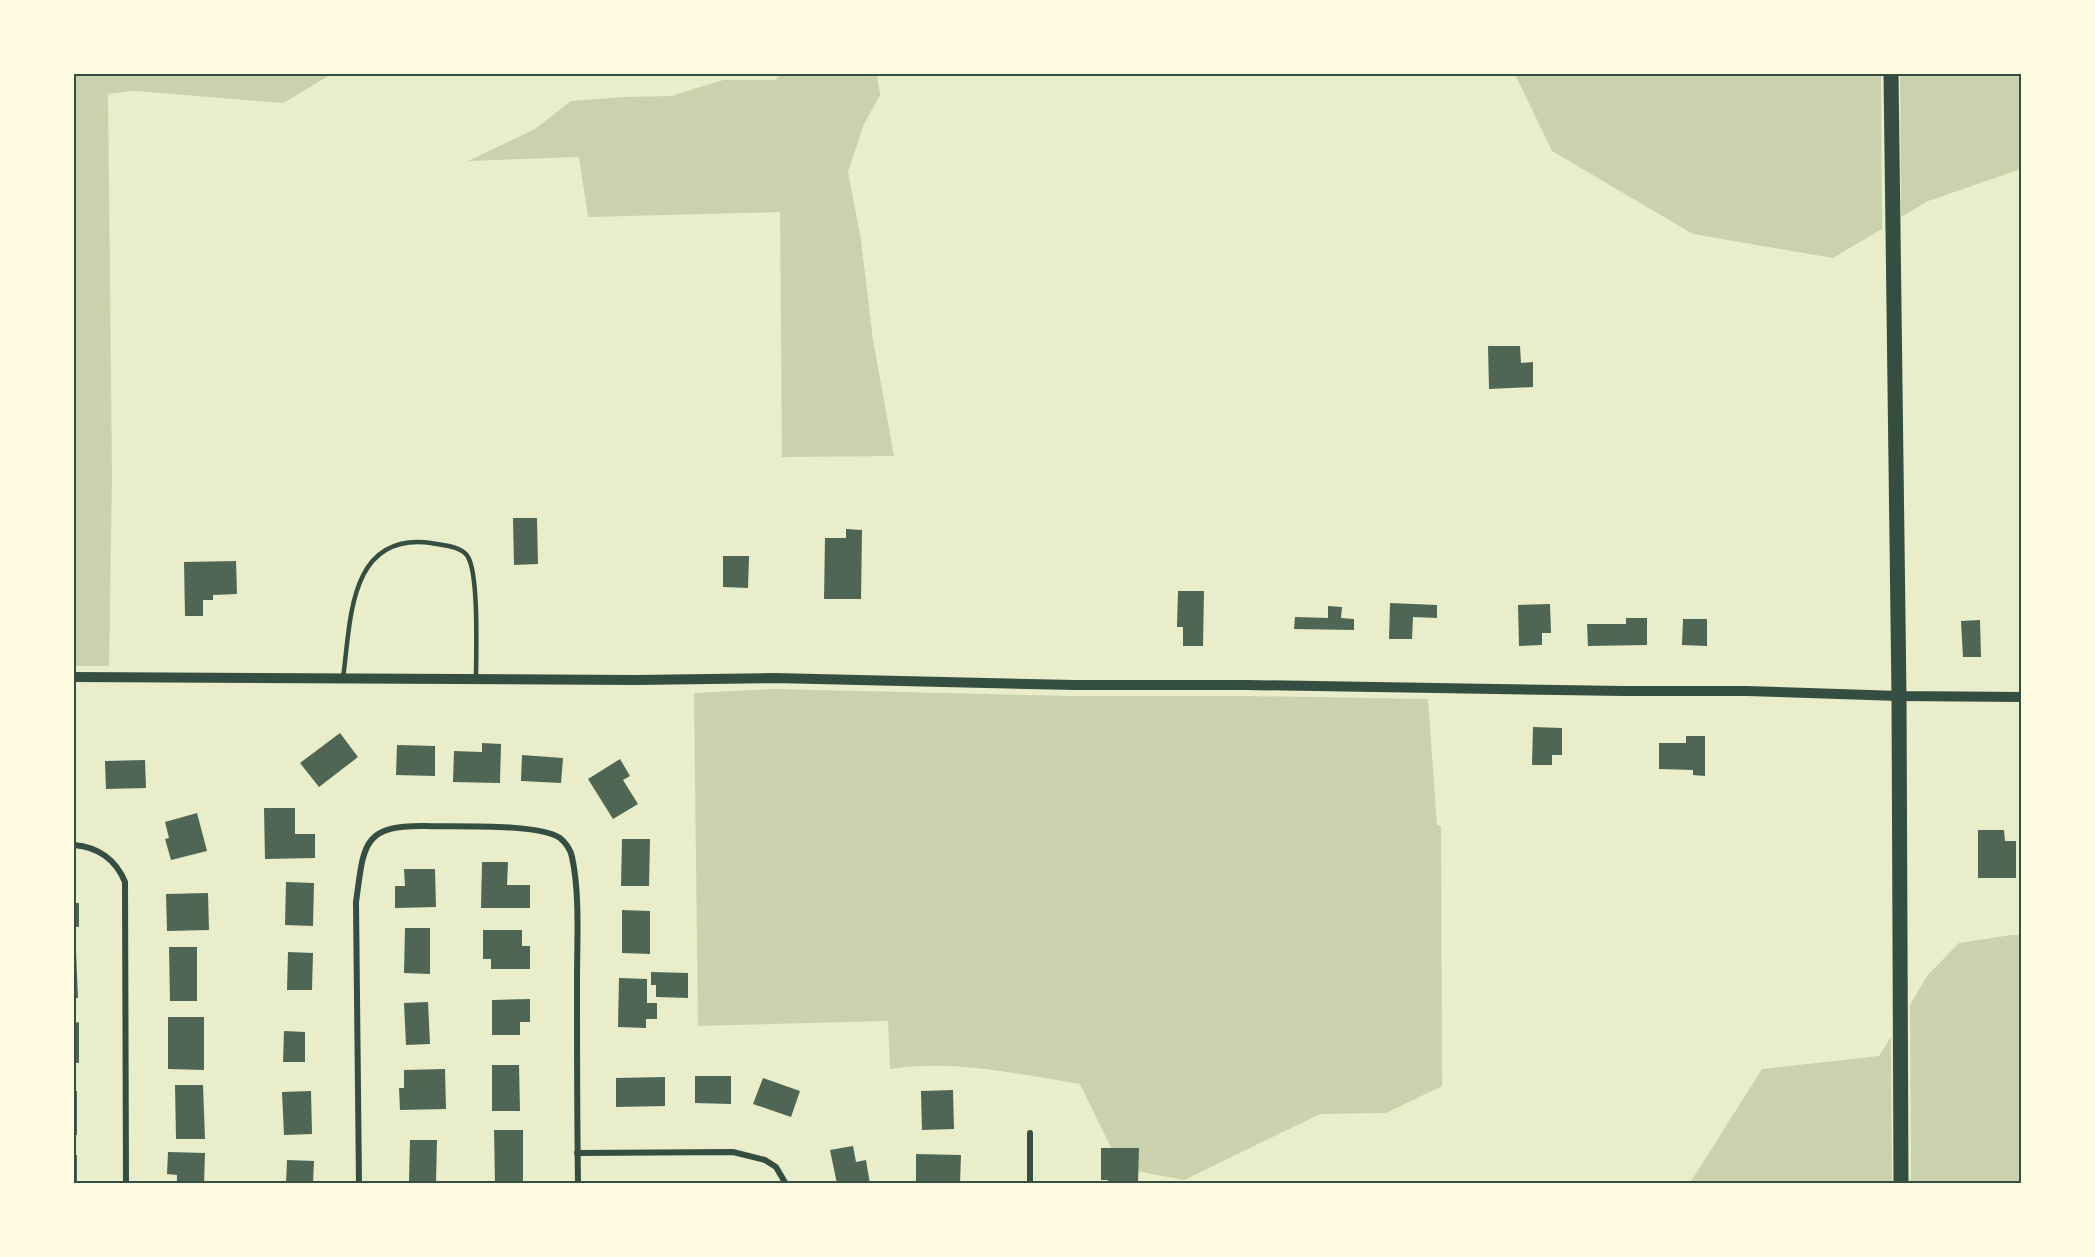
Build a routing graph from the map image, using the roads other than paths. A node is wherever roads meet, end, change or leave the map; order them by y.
1 (1891, 74) edge
2 (74, 677) edge
3 (343, 678) junction
4 (476, 679) junction
5 (1899, 696) junction
6 (2022, 697) edge
7 (74, 845) edge
8 (1030, 1133) dead end
9 (577, 1154) junction
10 (126, 1184) edge
11 (359, 1184) edge
12 (578, 1184) edge
13 (786, 1184) edge
14 (1030, 1184) edge
15 (1901, 1184) edge

1 - 5 main road
2 - 3 street
3 - 4 street
3 - 4 lane
4 - 5 street
5 - 6 street
5 - 15 main road
7 - 10 street
8 - 14 street
9 - 11 street
9 - 12 street
9 - 13 street

